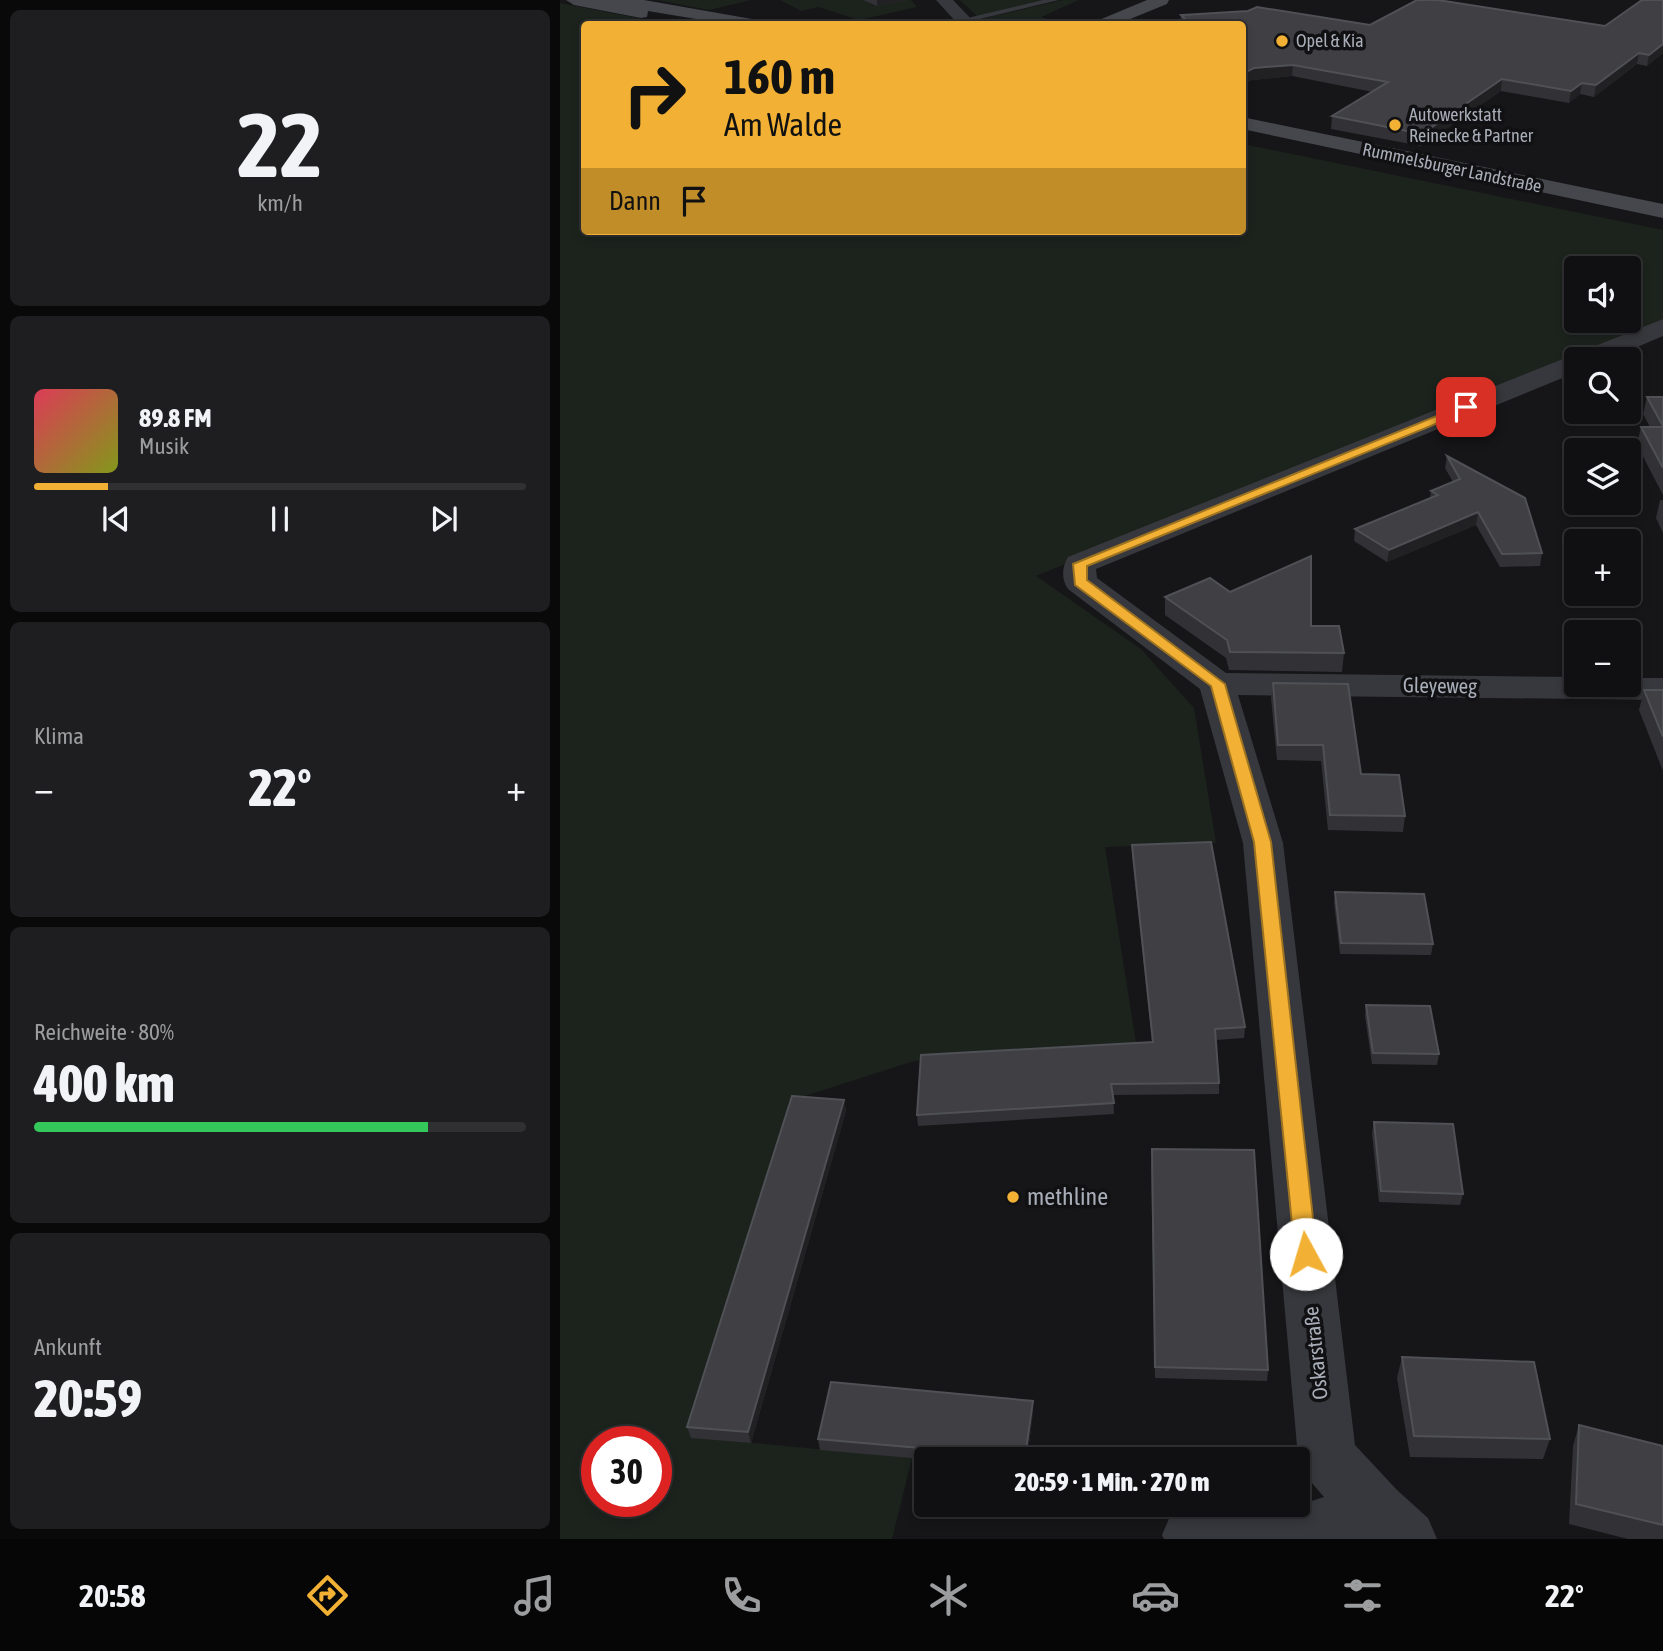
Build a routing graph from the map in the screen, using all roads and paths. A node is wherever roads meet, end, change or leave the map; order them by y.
1 (574, 0) edge
2 (616, 0) edge
3 (944, 0) edge
4 (1055, 0) edge
5 (1169, 4) edge
6 (681, 21) edge
7 (735, 21) edge
8 (964, 21) edge
9 (969, 21) edge
10 (1115, 21) edge
11 (1144, 21) edge
12 (1246, 124) edge
13 (1246, 137) edge
14 (1663, 211) edge
15 (1663, 221) edge
16 (1663, 327) edge
17 (1614, 347) edge
18 (1564, 367) edge
19 (1217, 684) junction
20 (1663, 689) edge
21 (1392, 1525) edge
22 (1281, 1539) edge

1 - 6 main road
2 - 7 main road
3 - 8 street
4 - 9 lane
5 - 10 main road
5 - 11 main road
12 - 14 main road, Rummelsburger Landstraße
13 - 15 main road, Rummelsburger Landstraße
16 - 17 street
18 - 19 street
19 - 20 street, Gleyeweg
19 - 21 street, Oskarstraße
21 - 22 street

